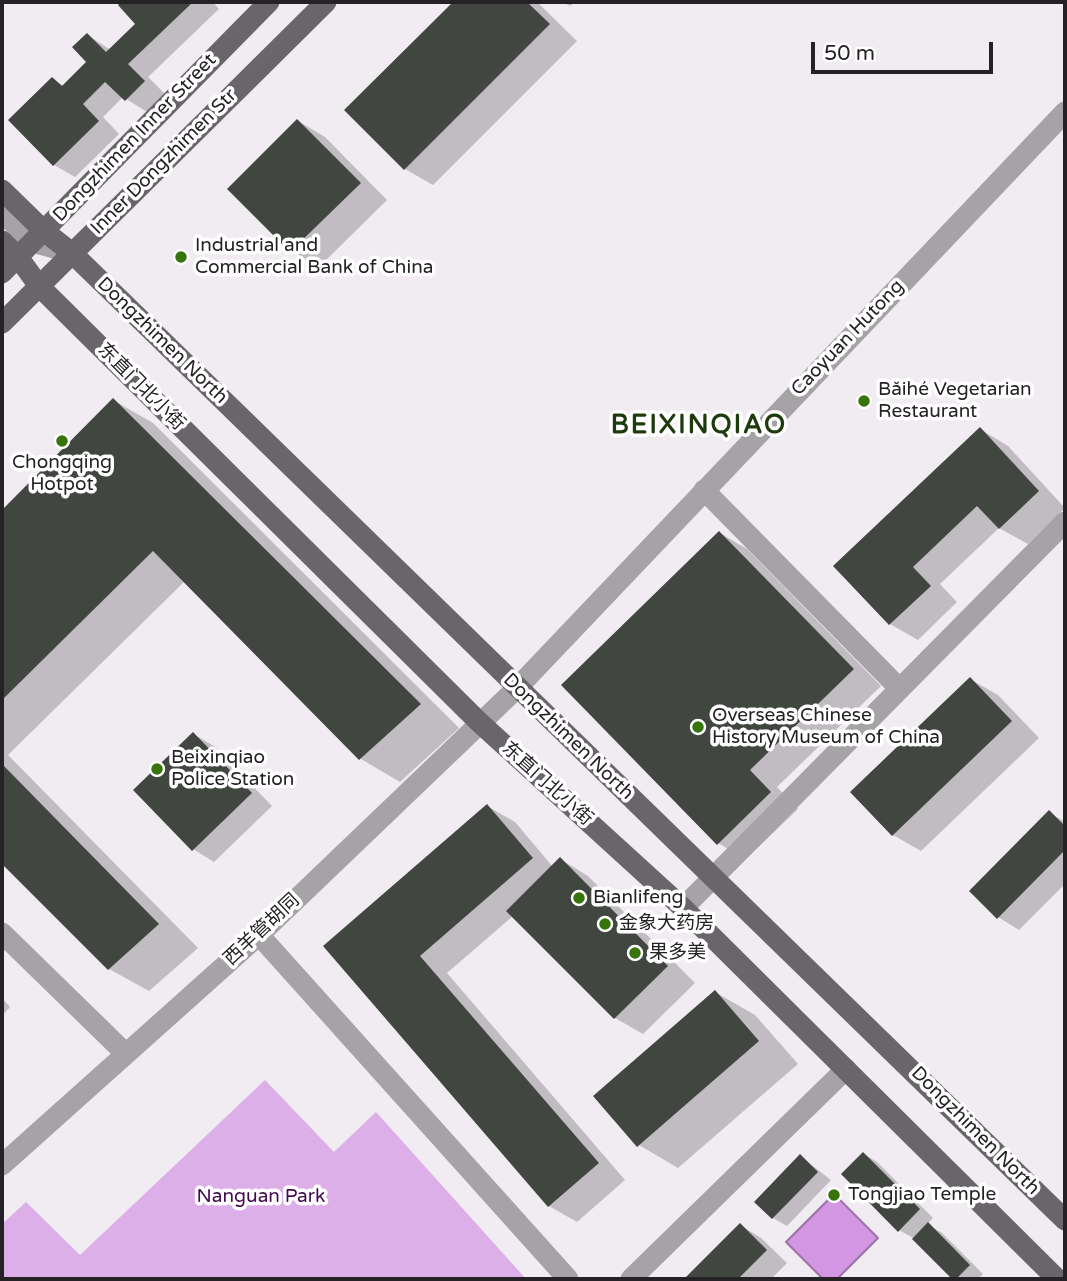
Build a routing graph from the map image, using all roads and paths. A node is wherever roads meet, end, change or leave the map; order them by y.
1 (268, 2) edge
2 (326, 2) edge
3 (1065, 112) edge
4 (2, 190) edge
5 (2, 212) edge
6 (2, 241) edge
7 (31, 243) junction
8 (72, 253) junction
9 (2, 273) edge
10 (39, 286) junction
11 (2, 323) edge
12 (704, 490) junction
13 (1065, 522) edge
14 (517, 688) junction
15 (900, 689) junction
16 (479, 722) junction
17 (715, 877) junction
18 (683, 908) junction
19 (2, 933) edge
20 (259, 935) junction
21 (126, 1054) junction
22 (846, 1069) junction
23 (2, 1165) edge
24 (1065, 1220) edge
25 (568, 1279) edge
26 (631, 1279) edge
27 (1057, 1279) edge

1 - 7 main road, Dongzhimen Inner Street
2 - 8 main road, Inner Dongzhimen Str
3 - 12 street, Caoyuan Hutong
4 - 7 main road
5 - 7 street
6 - 7 main road
7 - 8 main road, Dongzhimen North
7 - 9 main road, Dongzhimen Inner Street
7 - 10 main road, 东直门北小街
8 - 10 main road, Inner Dongzhimen Str
8 - 14 main road, Dongzhimen North
10 - 11 main road, Inner Dongzhimen Str
10 - 16 main road, 东直门北小街
12 - 14 street, Caoyuan Hutong
12 - 15 street
13 - 15 street
14 - 16 street, 西羊管胡同
14 - 17 main road, Dongzhimen North
15 - 17 street
16 - 18 main road, 东直门北小街
16 - 20 street, 西羊管胡同
17 - 18 street
17 - 24 main road, Dongzhimen North
18 - 22 main road, 东直门北小街
19 - 21 street
20 - 21 street, 西羊管胡同
20 - 25 street
21 - 23 street, 西羊管胡同
22 - 26 street
22 - 27 main road, 东直门北小街

